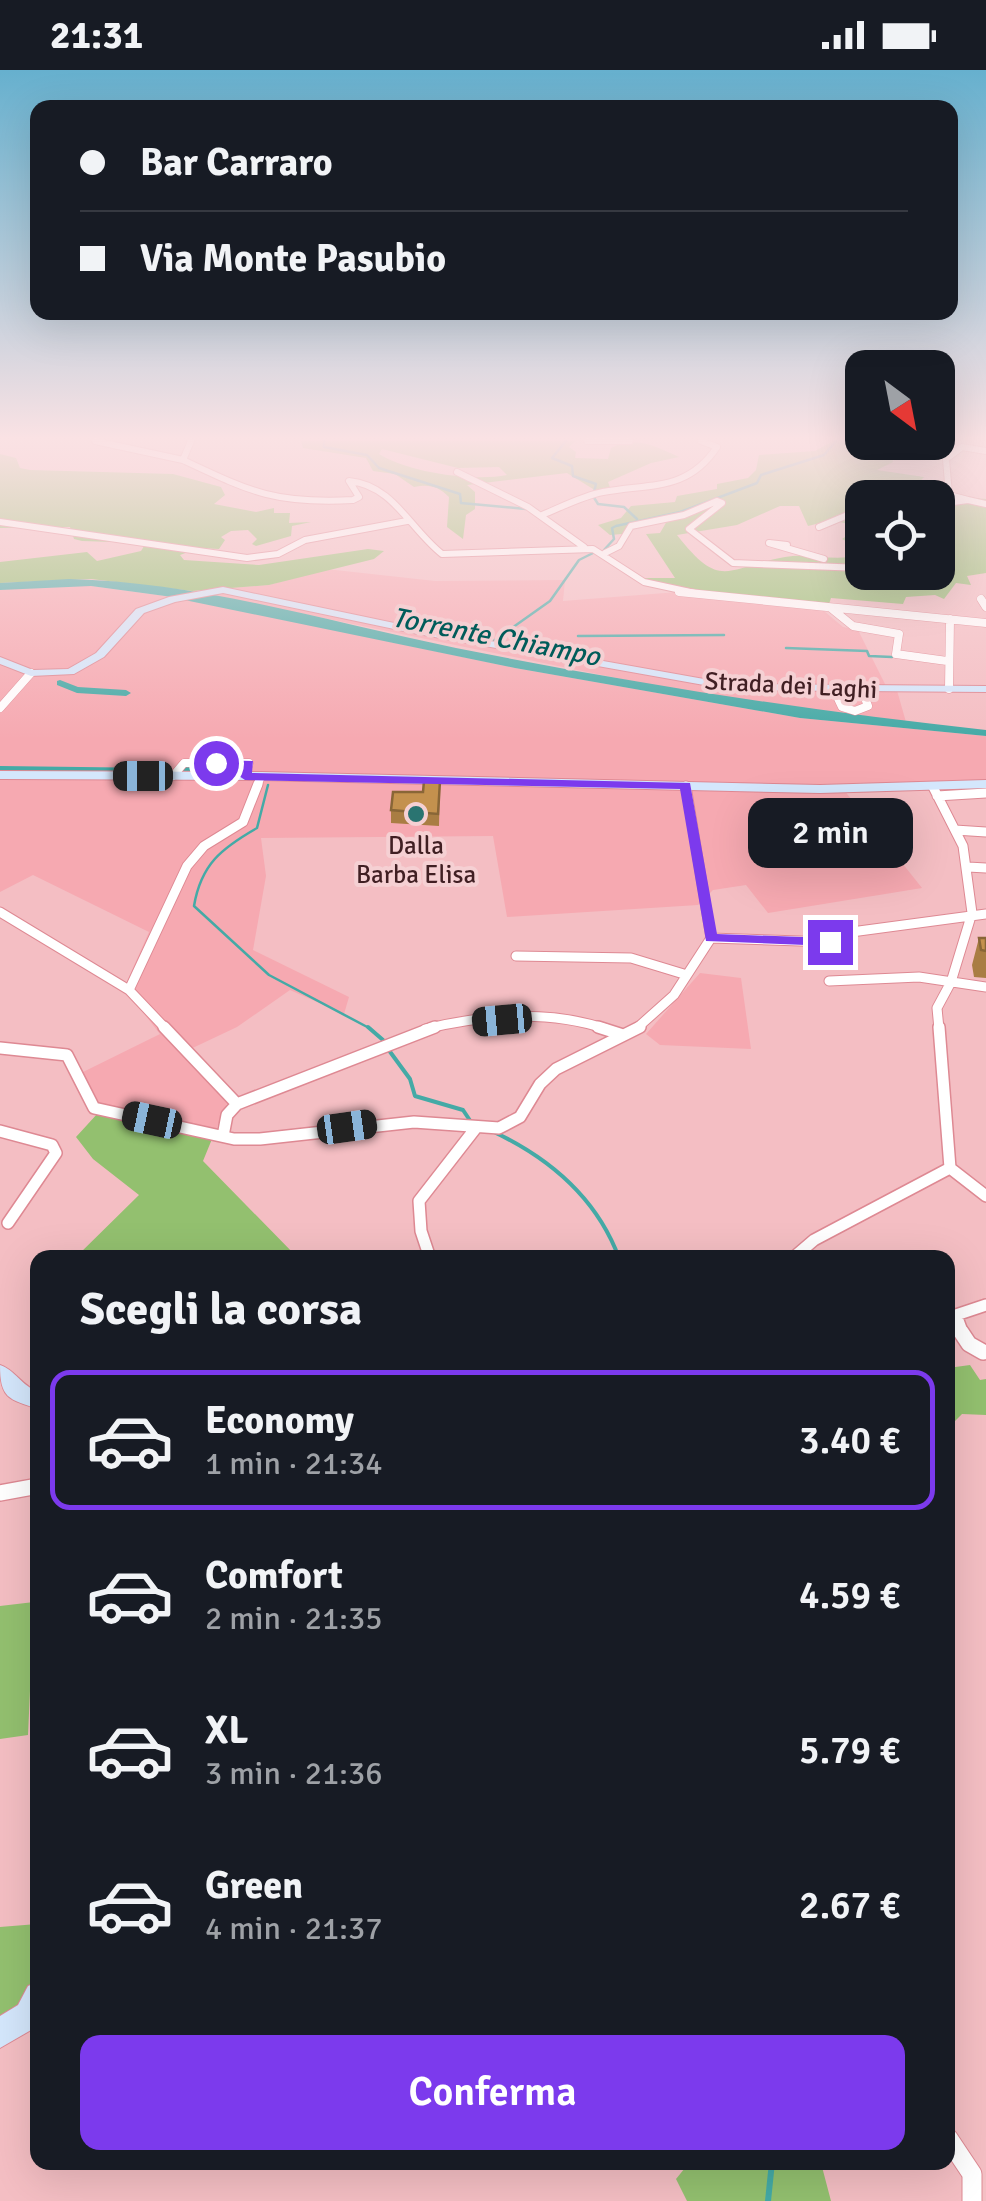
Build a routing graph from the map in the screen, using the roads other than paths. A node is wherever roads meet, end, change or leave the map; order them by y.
1 (127, 540) edge
2 (304, 540) edge
3 (428, 540) edge
4 (575, 540) edge
5 (623, 540) edge
6 (703, 540) edge
7 (787, 545) dead end
8 (584, 547) junction
9 (605, 554) junction
10 (845, 564) edge
11 (845, 567) edge
12 (832, 608) junction
13 (950, 620) junction
14 (986, 623) edge
15 (0, 660) edge
16 (947, 661) junction
17 (31, 673) junction
18 (950, 689) junction
19 (834, 690) junction
20 (862, 690) junction
21 (986, 693) edge
22 (0, 708) edge
23 (0, 775) edge
24 (261, 776) junction
25 (986, 784) edge
26 (686, 786) junction
27 (935, 791) junction
28 (986, 793) edge
29 (955, 830) junction
30 (986, 832) edge
31 (968, 867) junction
32 (986, 868) edge
33 (0, 912) edge
34 (972, 913) junction
35 (986, 914) edge
36 (711, 938) junction
37 (516, 956) dead end
38 (687, 975) junction
39 (829, 981) dead end
40 (951, 982) junction
41 (986, 988) edge
42 (129, 990) junction
43 (623, 1034) junction
44 (0, 1048) edge
45 (237, 1104) junction
46 (475, 1128) junction
47 (0, 1131) edge
48 (222, 1136) junction
49 (950, 1168) junction
50 (986, 1196) edge
51 (8, 1223) dead end
52 (427, 1250) edge
53 (803, 1250) edge
54 (986, 1305) edge
55 (983, 1352) dead end
56 (0, 1372) edge
57 (30, 1398) edge
58 (30, 1487) edge
59 (0, 1493) edge
60 (30, 2011) edge
61 (0, 2033) edge
62 (955, 2146) edge
63 (972, 2201) edge

1 - 2 street
3 - 8 street
4 - 8 street
5 - 9 street
6 - 11 street
7 - 10 street
8 - 9 street
9 - 12 street
12 - 13 street
12 - 16 street
13 - 14 street
13 - 16 street
15 - 17 street
16 - 18 street
17 - 19 street, Strada dei Laghi
17 - 22 street
18 - 20 street, Strada dei Laghi
18 - 21 street, Strada dei Laghi
19 - 20 street, Strada dei Laghi
19 - 20 street
23 - 24 street
24 - 26 street
24 - 42 street
25 - 27 street
26 - 27 street
26 - 36 street
27 - 28 street
27 - 29 street
29 - 30 street
29 - 31 street
31 - 32 street
31 - 34 street
33 - 42 street
34 - 35 street
34 - 36 street
34 - 40 street
36 - 38 street
37 - 38 street
38 - 43 street
39 - 40 street
40 - 41 street
40 - 49 street
42 - 45 street
43 - 45 street
43 - 46 street
44 - 48 street
45 - 48 street
46 - 48 street
46 - 52 street
47 - 51 street
49 - 50 street
49 - 53 street
54 - 55 street
56 - 57 street
58 - 59 street
60 - 61 street
62 - 63 street

